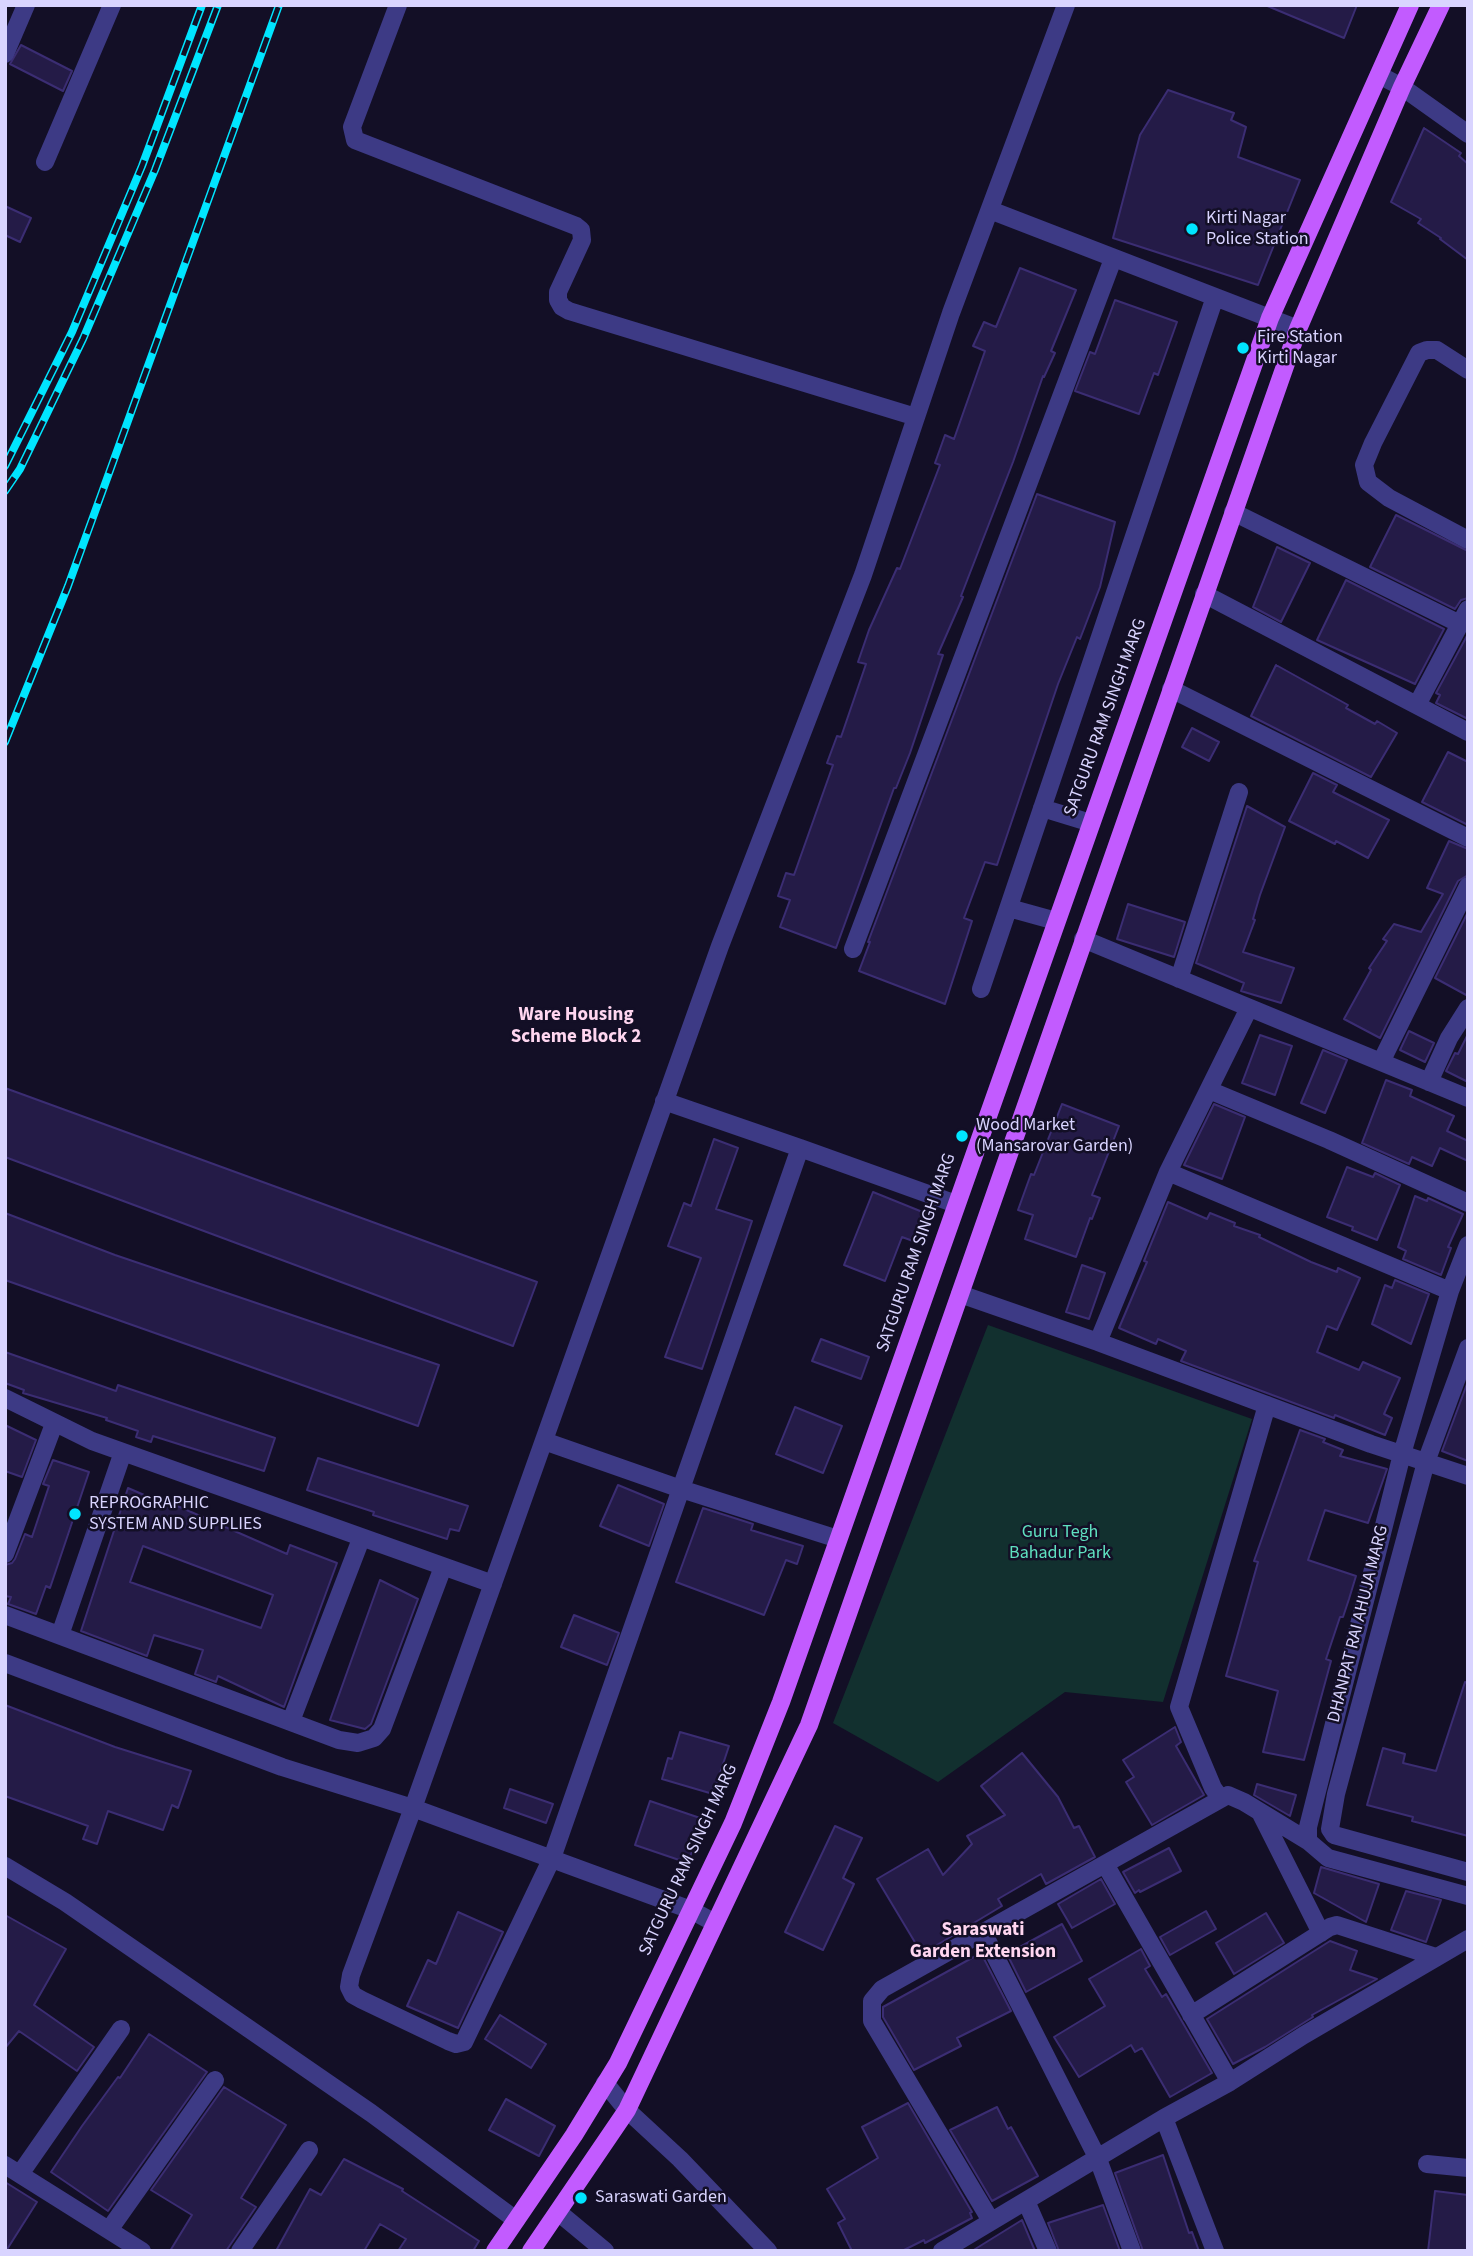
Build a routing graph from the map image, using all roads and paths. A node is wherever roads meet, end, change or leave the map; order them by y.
1 (26, 5) edge
2 (112, 5) edge
3 (398, 5) edge
4 (1066, 5) edge
5 (1410, 5) edge
6 (1441, 5) edge
7 (5, 54) edge
8 (1379, 75) junction
9 (1402, 88) junction
10 (1468, 134) edge
11 (45, 162) dead end
12 (989, 211) junction
13 (1113, 260) junction
14 (1215, 297) junction
15 (1270, 318) junction
16 (1298, 329) junction
17 (1468, 370) edge
18 (916, 417) junction
19 (1233, 512) junction
20 (1468, 540) edge
21 (1204, 594) junction
22 (1464, 617) edge
23 (1171, 689) junction
24 (1417, 705) junction
25 (1468, 732) edge
26 (1239, 792) dead end
27 (1042, 808) junction
28 (1091, 823) junction
29 (1468, 838) edge
30 (1468, 886) edge
31 (1009, 908) junction
32 (1056, 921) junction
33 (1083, 939) junction
34 (853, 949) dead end
35 (1179, 979) junction
36 (981, 989) dead end
37 (1249, 1008) junction
38 (1468, 1008) edge
39 (1381, 1062) junction
40 (1429, 1082) junction
41 (1209, 1090) junction
42 (1468, 1098) edge
43 (664, 1101) junction
44 (800, 1148) junction
45 (1168, 1172) junction
46 (1468, 1203) edge
47 (956, 1204) junction
48 (1468, 1245) edge
49 (1450, 1291) junction
50 (960, 1294) junction
51 (1098, 1342) junction
52 (1468, 1348) edge
53 (5, 1398) edge
54 (1267, 1405) junction
55 (54, 1424) junction
56 (544, 1441) junction
57 (123, 1452) junction
58 (1402, 1454) junction
59 (1426, 1462) junction
60 (1468, 1476) edge
61 (681, 1489) junction
62 (361, 1538) junction
63 (838, 1539) junction
64 (5, 1554) edge
65 (443, 1567) junction
66 (493, 1584) junction
67 (5, 1615) edge
68 (60, 1635) junction
69 (5, 1663) edge
70 (291, 1721) junction
71 (1221, 1799) junction
72 (413, 1808) junction
73 (1260, 1812) junction
74 (1330, 1829) junction
75 (1308, 1841) junction
76 (552, 1858) junction
77 (1105, 1864) junction
78 (5, 1866) edge
79 (1468, 1872) edge
80 (1468, 1896) edge
81 (691, 1910) junction
82 (716, 1923) junction
83 (984, 1932) junction
84 (1321, 1933) junction
85 (1468, 1939) edge
86 (1436, 1957) junction
87 (1191, 2015) junction
88 (121, 2029) dead end
89 (215, 2080) dead end
90 (1230, 2082) junction
91 (605, 2083) junction
92 (627, 2110) junction
93 (1164, 2118) junction
94 (309, 2150) dead end
95 (1098, 2160) junction
96 (1427, 2164) dead end
97 (1468, 2168) edge
98 (13, 2169) edge
99 (1026, 2201) junction
100 (558, 2212) junction
101 (516, 2220) junction
102 (990, 2221) junction
103 (109, 2230) junction
104 (950, 2249) edge
105 (142, 2251) edge
106 (240, 2251) edge
107 (495, 2251) edge
108 (531, 2251) edge
109 (605, 2251) edge
110 (768, 2251) edge
111 (1048, 2251) edge
112 (1132, 2251) edge
113 (1215, 2251) edge

1 - 7 street
2 - 11 street
3 - 18 street
4 - 12 street
5 - 8 main road, SATGURU RAM SINGH MARG
6 - 9 main road
8 - 9 street
8 - 15 main road, SATGURU RAM SINGH MARG
9 - 10 street
9 - 16 main road
12 - 13 street
12 - 18 street
13 - 14 street
13 - 34 street
14 - 15 street
14 - 27 street
15 - 16 street
15 - 28 main road, SATGURU RAM SINGH MARG
16 - 19 main road
17 - 20 street
18 - 43 street
19 - 21 main road
19 - 22 street
21 - 23 main road
21 - 24 street
22 - 24 street
23 - 29 street
23 - 33 main road
24 - 25 street
26 - 35 street
27 - 28 street
27 - 31 street
28 - 32 main road, SATGURU RAM SINGH MARG
30 - 39 street
31 - 32 street
31 - 36 street
32 - 47 main road, SATGURU RAM SINGH MARG
33 - 35 street
33 - 50 main road
35 - 37 street
37 - 39 street
37 - 41 street
38 - 40 street
39 - 40 street
40 - 42 street
41 - 45 street
41 - 46 street
43 - 44 street
43 - 56 street
44 - 47 street
44 - 61 street
45 - 49 street
45 - 51 street
47 - 63 main road, SATGURU RAM SINGH MARG
48 - 49 street, DHANPAT RAI AHUJA MARG
49 - 58 street, DHANPAT RAI AHUJA MARG
50 - 51 street
50 - 82 main road
51 - 54 street
52 - 59 street, DHANPAT RAI AHUJA MARG
53 - 55 street
54 - 58 street
54 - 71 street
55 - 57 street
55 - 64 street
56 - 61 street
56 - 66 street
57 - 62 street
57 - 68 street
58 - 59 street
58 - 75 street, DHANPAT RAI AHUJA MARG
59 - 60 street
59 - 74 street, DHANPAT RAI AHUJA MARG
61 - 63 street
61 - 76 street
62 - 65 street
62 - 70 street
63 - 81 main road, SATGURU RAM SINGH MARG
65 - 66 street
65 - 70 street
66 - 72 street
67 - 68 street
68 - 70 street
69 - 72 street
71 - 73 street
71 - 77 street
72 - 76 street
72 - 76 street
73 - 75 street
73 - 84 street
74 - 75 street
74 - 79 street
75 - 80 street
76 - 81 street
77 - 83 street
77 - 87 street
78 - 101 street
81 - 82 street
81 - 91 main road, SATGURU RAM SINGH MARG
82 - 92 main road
83 - 95 street
83 - 102 street
84 - 86 street
84 - 87 street
85 - 86 street
86 - 90 street
87 - 90 street
88 - 98 street
89 - 103 street
90 - 93 street
91 - 92 street
91 - 101 main road, SATGURU RAM SINGH MARG
92 - 100 main road
92 - 110 street
93 - 95 street
93 - 113 street
94 - 106 street
95 - 99 street
95 - 112 street
96 - 97 street
98 - 103 street
99 - 102 street
99 - 111 street
100 - 108 main road
100 - 109 street
101 - 107 main road, SATGURU RAM SINGH MARG
102 - 104 street
103 - 105 street

